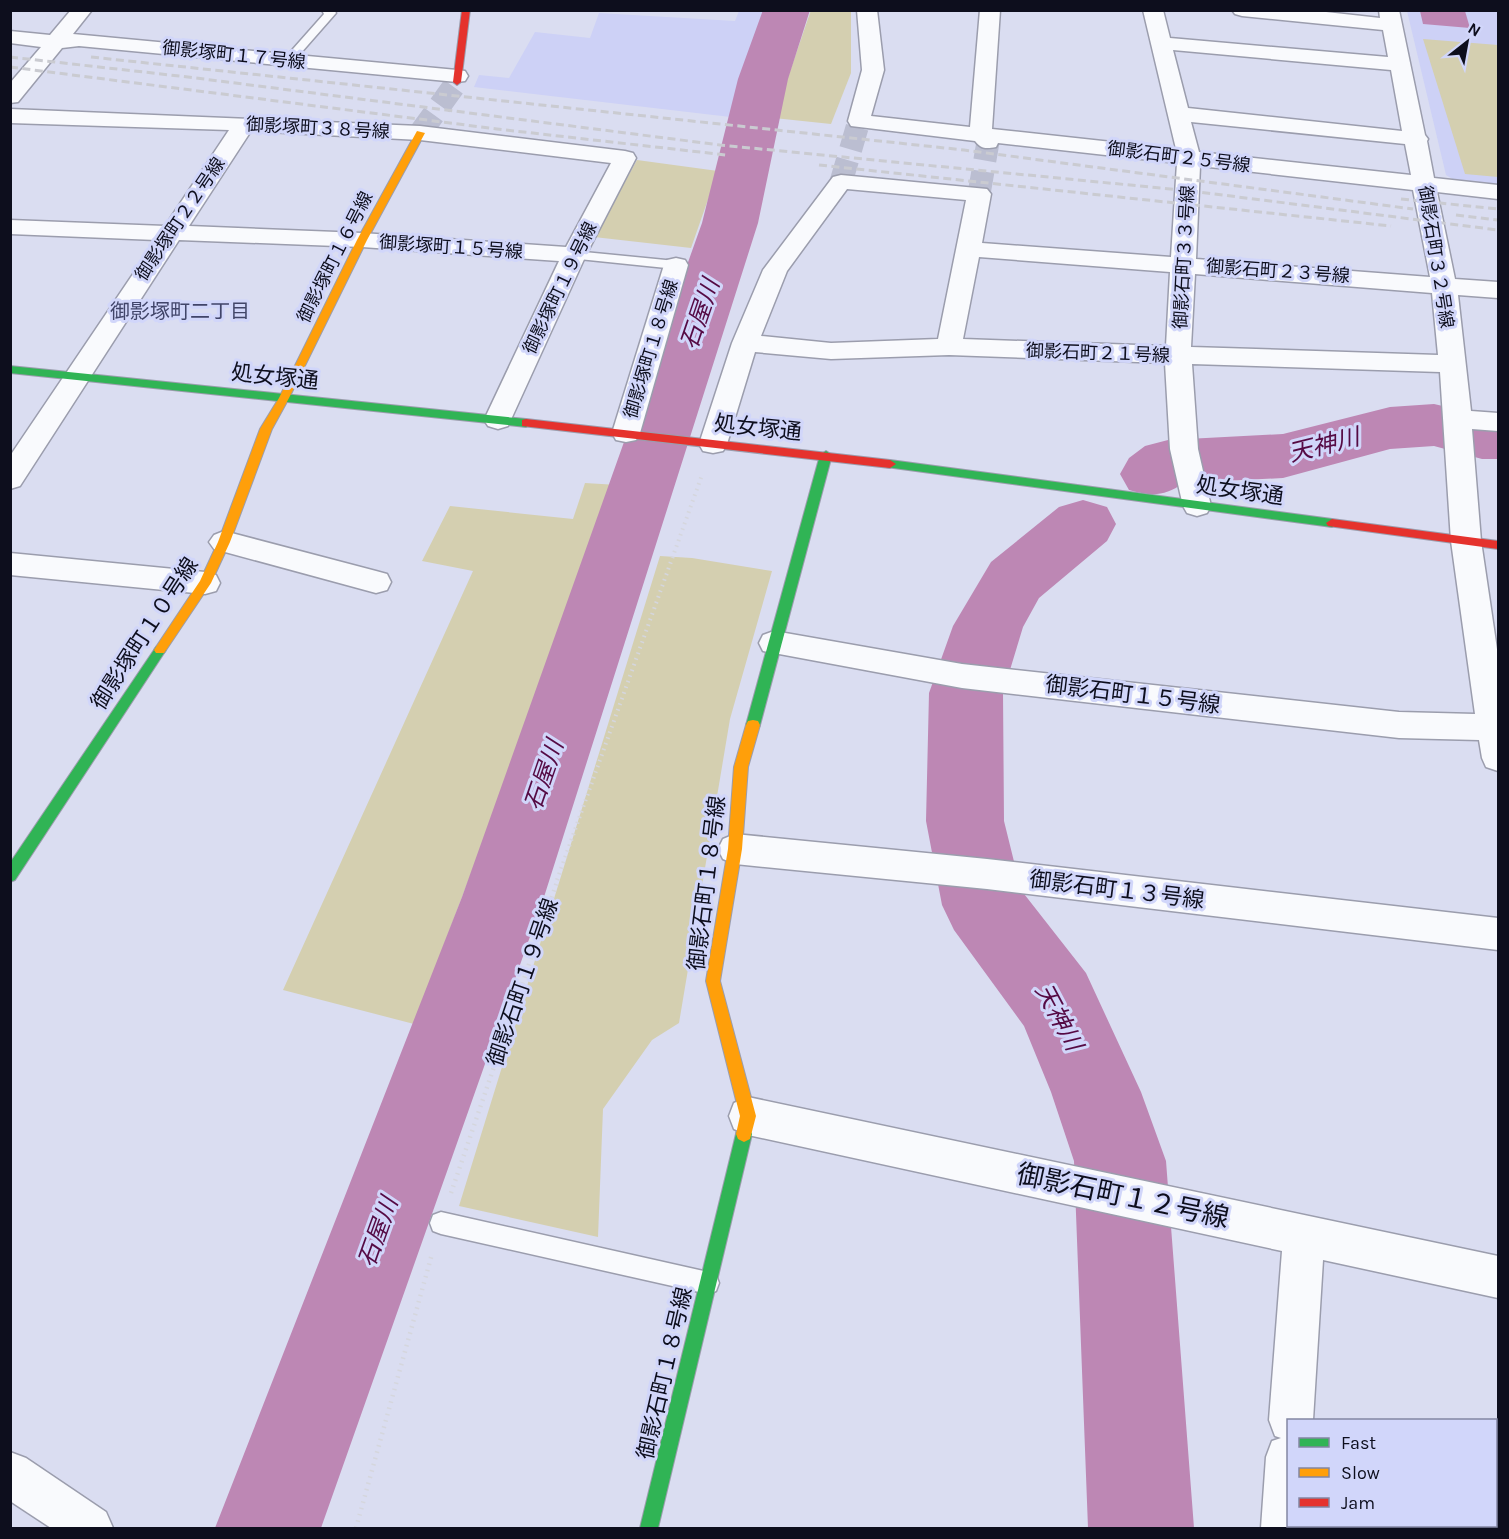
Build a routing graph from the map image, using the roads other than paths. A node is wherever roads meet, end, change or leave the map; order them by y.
1 (82, 10) edge
2 (327, 10) edge
3 (466, 10) edge
4 (867, 10) edge
5 (990, 10) edge
6 (1153, 10) edge
7 (1242, 10) edge
8 (1391, 18) edge
9 (10, 37) edge
10 (56, 42) junction
11 (1161, 43) junction
12 (289, 60) junction
13 (1401, 64) junction
14 (18, 79) edge
15 (457, 79) joint
16 (10, 97) edge
17 (1180, 114) junction
18 (10, 116) edge
19 (244, 124) junction
20 (420, 133) junction
21 (984, 138) junction
22 (1417, 139) junction
23 (625, 158) joint
24 (1189, 158) junction
25 (1425, 184) junction
26 (1498, 192) edge
27 (10, 226) edge
28 (170, 234) junction
29 (362, 240) junction
30 (969, 249) junction
31 (574, 255) junction
32 (1185, 264) junction
33 (676, 265) joint
34 (1444, 284) junction
35 (1498, 290) edge
36 (745, 343) junction
37 (949, 347) junction
38 (1178, 356) junction
39 (1451, 364) junction
40 (10, 369) edge
41 (78, 376) junction
42 (285, 398) junction
43 (498, 420) junction
44 (1498, 422) edge
45 (1458, 427) junction
46 (631, 433) junction
47 (713, 444) junction
48 (826, 455) junction
49 (10, 479) edge
50 (1197, 506) junction
51 (1466, 541) junction
52 (224, 542) junction
53 (1498, 545) edge
54 (10, 564) edge
55 (376, 582) dead end
56 (205, 583) junction
57 (774, 643) junction
58 (1496, 726) edge
59 (1498, 758) edge
60 (735, 849) junction
61 (10, 876) edge
62 (1498, 934) edge
63 (748, 1116) junction
64 (441, 1222) road end
65 (1304, 1235) junction
66 (1498, 1277) edge
67 (708, 1283) junction
68 (1291, 1419) edge
69 (10, 1474) edge
70 (1287, 1475) edge
71 (90, 1528) edge
72 (649, 1528) edge
73 (1284, 1528) edge

1 - 10 street
2 - 12 lane
3 - 15 street
4 - 21 street, 御影石町２５号線
5 - 21 street
6 - 11 street, 御影石町３３号線
7 - 8 street
8 - 13 street, 御影石町３２号線
9 - 10 street, 御影塚町１７号線
10 - 12 street, 御影塚町１７号線
10 - 14 street
11 - 13 street
11 - 17 street, 御影石町３３号線
12 - 15 street, 御影塚町１７号線
13 - 22 street, 御影石町３２号線
14 - 16 street
17 - 22 street
17 - 24 street, 御影石町３３号線
18 - 19 street, 御影塚町３８号線
19 - 20 street, 御影塚町３８号線
19 - 28 street, 御影塚町２２号線
20 - 23 street, 御影塚町３８号線
20 - 29 street, 御影塚町１６号線
21 - 24 street, 御影石町２５号線
22 - 25 street, 御影石町３２号線
23 - 31 street, 御影塚町１９号線
24 - 25 street, 御影石町２５号線
24 - 32 street, 御影石町３３号線
25 - 26 street, 御影石町２５号線
25 - 34 street, 御影石町３２号線
27 - 28 street, 御影塚町１５号線
28 - 29 street, 御影塚町１５号線
28 - 41 street, 御影塚町２２号線
29 - 31 street, 御影塚町１５号線
29 - 42 street, 御影塚町１６号線
30 - 32 street, 御影石町２３号線
30 - 36 street
30 - 37 street
31 - 33 lane, 御影塚町１５号線
31 - 43 street, 御影塚町１９号線
32 - 34 street, 御影石町２３号線
32 - 38 street, 御影石町３３号線
33 - 46 street, 御影塚町１８号線
34 - 35 street, 御影石町２３号線
34 - 39 street, 御影石町３２号線
36 - 37 street, 御影石町２１号線
36 - 47 street
37 - 38 street, 御影石町２１号線
38 - 39 street, 御影石町２１号線
38 - 50 street, 御影石町３３号線
39 - 45 street, 御影石町３２号線
40 - 41 street, 処女塚通
41 - 42 street, 処女塚通
41 - 49 street, 御影塚町２２号線
42 - 43 street, 処女塚通
42 - 52 street, 御影塚町１０号線
43 - 46 street, 処女塚通
44 - 45 street
45 - 51 street, 御影石町３２号線
46 - 47 street, 処女塚通
47 - 48 street, 処女塚通
48 - 50 street, 処女塚通
48 - 57 street, 御影石町１８号線
50 - 51 street, 処女塚通
51 - 53 street, 処女塚通
51 - 58 street, 御影石町３２号線
52 - 55 street
52 - 56 street, 御影塚町１０号線
54 - 56 street
56 - 61 street, 御影塚町１０号線
57 - 58 street, 御影石町１５号線
57 - 60 street, 御影石町１８号線
58 - 59 street, 御影石町３２号線
60 - 62 street, 御影石町１３号線
60 - 63 street, 御影石町１８号線
63 - 65 street, 御影石町１２号線
63 - 67 street, 御影石町１８号線
64 - 67 lane
65 - 66 street, 御影石町１２号線
65 - 68 street
67 - 72 street, 御影石町１８号線
69 - 71 street
70 - 73 street

